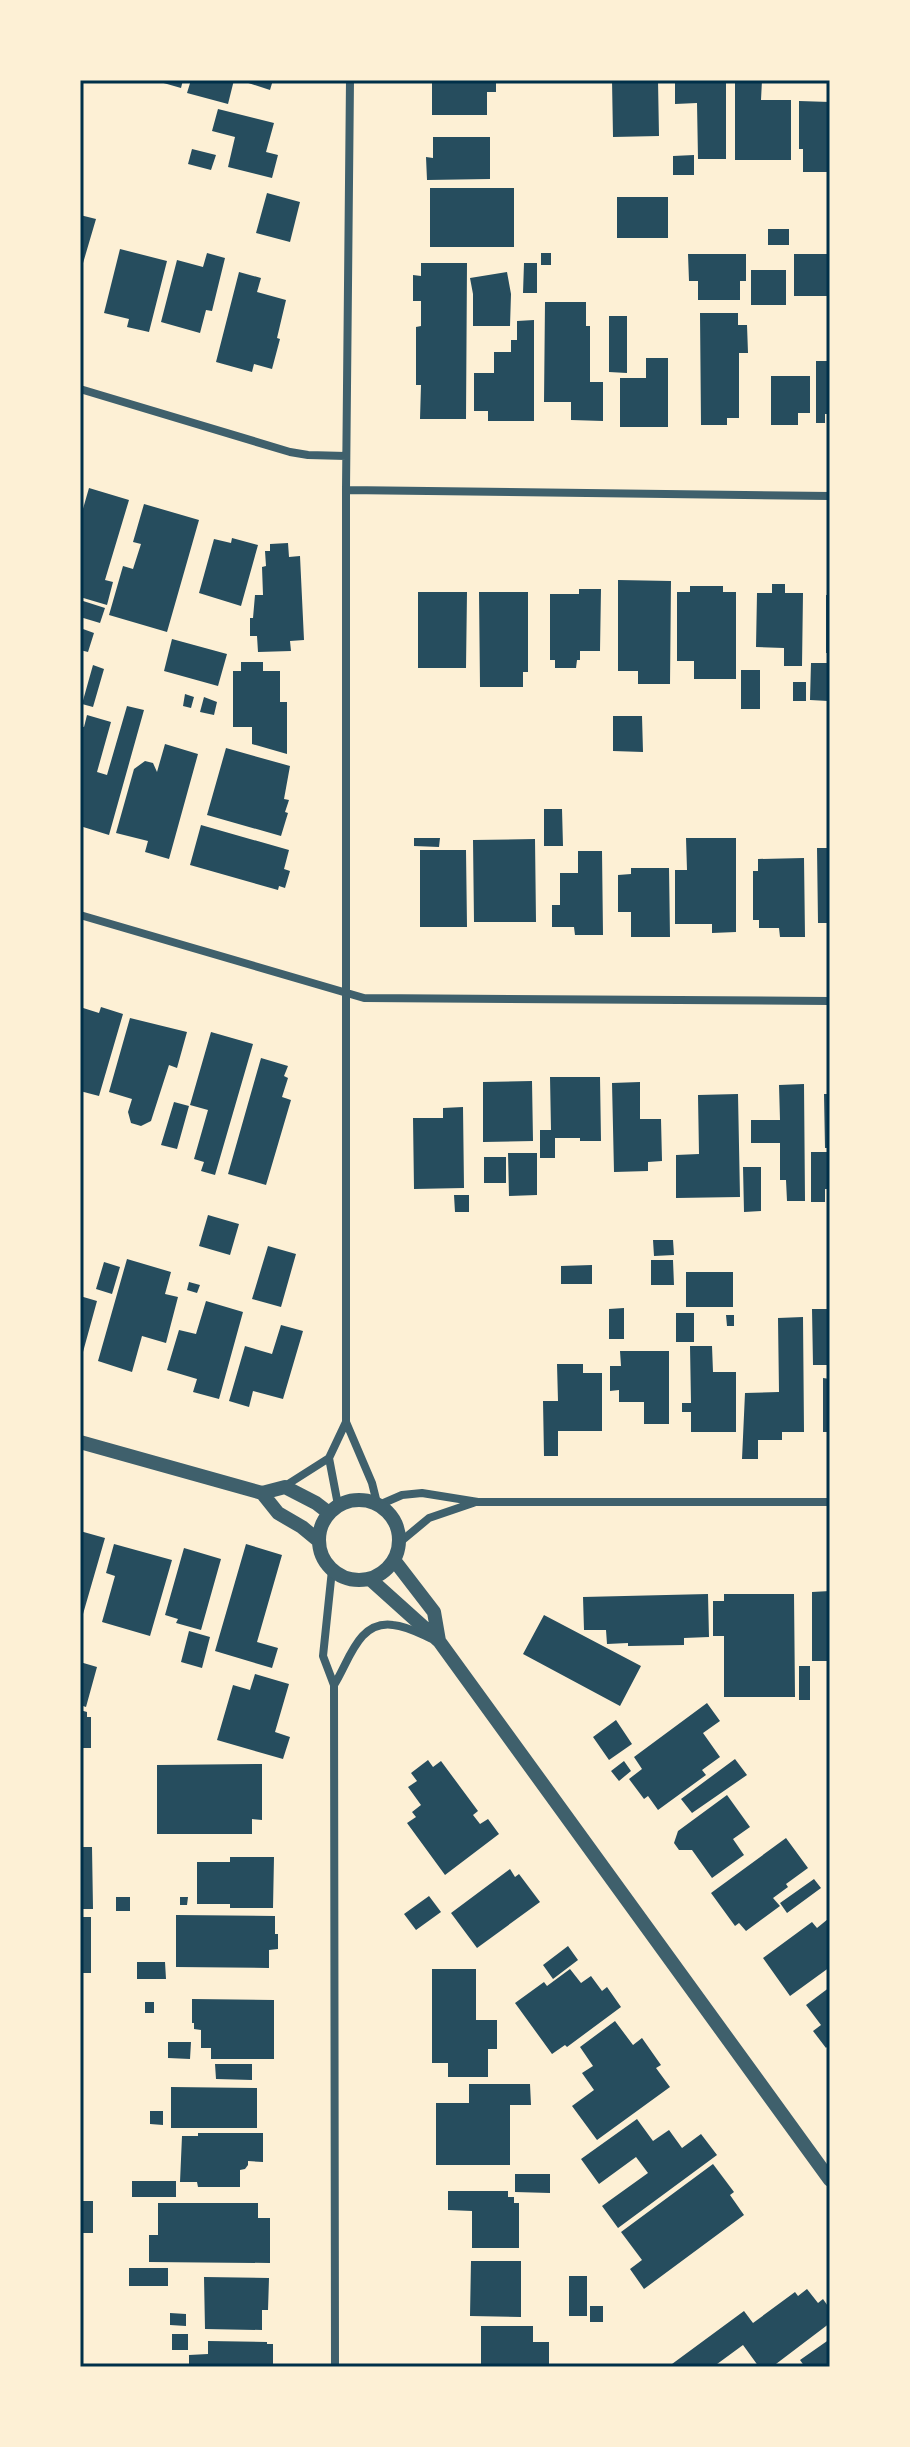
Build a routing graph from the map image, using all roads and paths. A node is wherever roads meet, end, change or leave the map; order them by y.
1 (350, 80) edge
2 (80, 389) edge
3 (346, 456) junction
4 (346, 490) junction
5 (830, 496) edge
6 (80, 915) edge
7 (345, 994) junction
8 (830, 1001) edge
9 (346, 1422) junction
10 (80, 1442) edge
11 (329, 1458) junction
12 (285, 1487) junction
13 (262, 1493) junction
14 (478, 1502) junction
15 (830, 1502) edge
16 (378, 1504) junction
17 (334, 1509) junction
18 (319, 1541) junction
19 (399, 1543) junction
20 (394, 1560) junction
21 (332, 1570) junction
22 (370, 1579) junction
23 (439, 1641) junction
24 (334, 1685) junction
25 (830, 2180) edge
26 (335, 2367) edge

1 - 3 street
2 - 3 street
3 - 4 street
4 - 5 street
4 - 7 street
6 - 7 street
7 - 8 street
7 - 9 street
9 - 11 street
9 - 16 street
10 - 13 street
11 - 12 street
11 - 17 street
12 - 13 street
12 - 17 street
13 - 18 street
14 - 15 street
14 - 16 street
14 - 19 street
16 - 17 street
16 - 19 street
17 - 18 street
18 - 21 street
19 - 20 street
20 - 22 street
20 - 23 street
21 - 22 street
21 - 24 street
22 - 23 street
23 - 24 street
23 - 25 street
24 - 26 street

